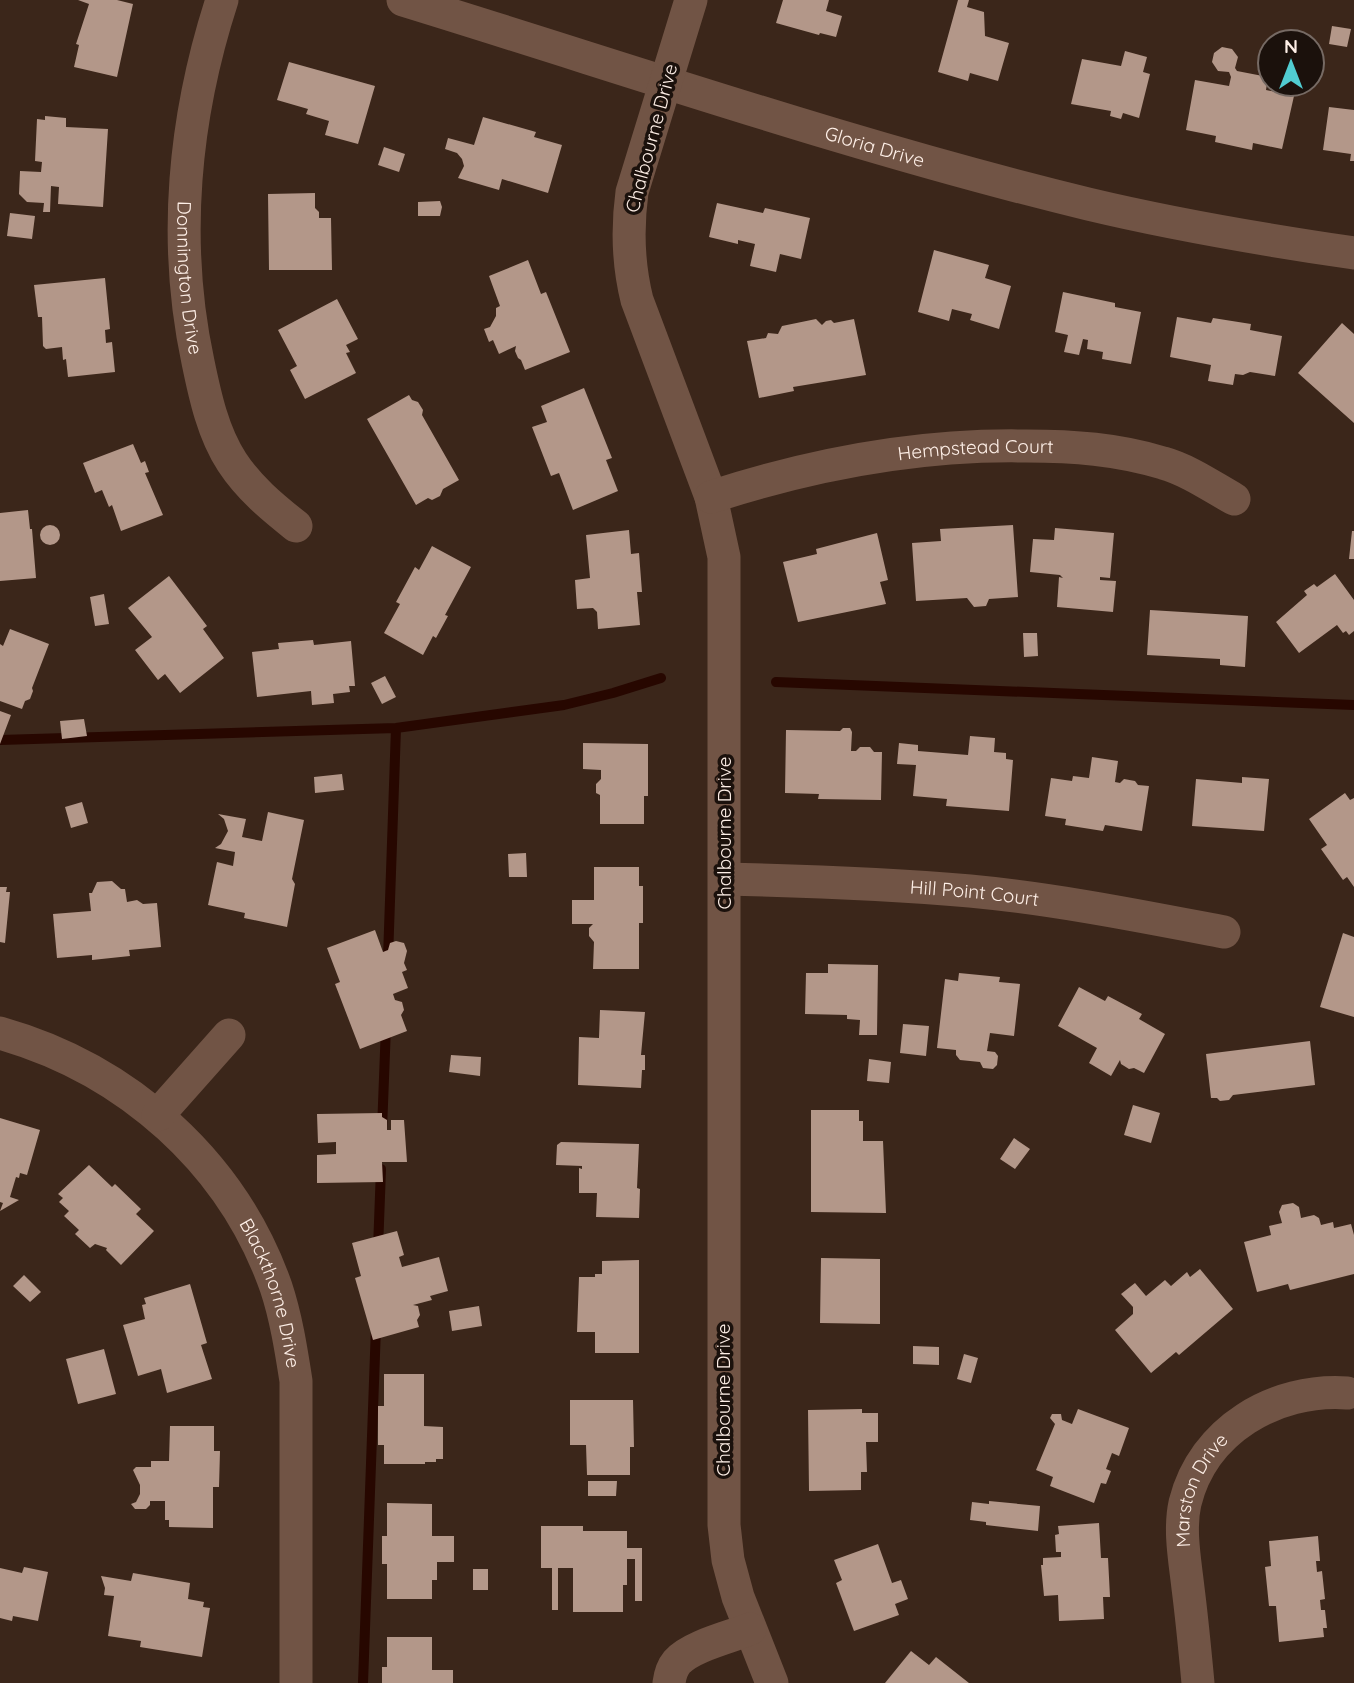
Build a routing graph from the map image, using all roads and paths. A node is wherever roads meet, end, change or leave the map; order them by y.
1 (222, 0) edge
2 (403, 0) edge
3 (691, 0) edge
4 (665, 81) junction
5 (1354, 253) edge
6 (711, 497) junction
7 (1234, 499) dead end
8 (296, 526) dead end
9 (725, 879) junction
10 (1224, 932) dead end
11 (0, 1034) edge
12 (229, 1035) dead end
13 (158, 1115) junction
14 (1347, 1392) dead end
15 (750, 1629) junction
16 (296, 1683) edge
17 (669, 1683) edge
18 (772, 1683) edge
19 (1198, 1683) edge

1 - 8 street, Donnington Drive
2 - 4 street, Gloria Drive
3 - 4 street, Chalbourne Drive
4 - 5 street, Gloria Drive
4 - 6 street, Chalbourne Drive
6 - 7 street, Hempstead Court
6 - 9 street, Chalbourne Drive
9 - 10 street, Hill Point Court
9 - 15 street, Chalbourne Drive
11 - 13 street, Blackthorne Drive
12 - 13 street
13 - 16 street, Blackthorne Drive
14 - 19 street, Marston Drive
15 - 17 street
15 - 18 street, Chalbourne Drive

